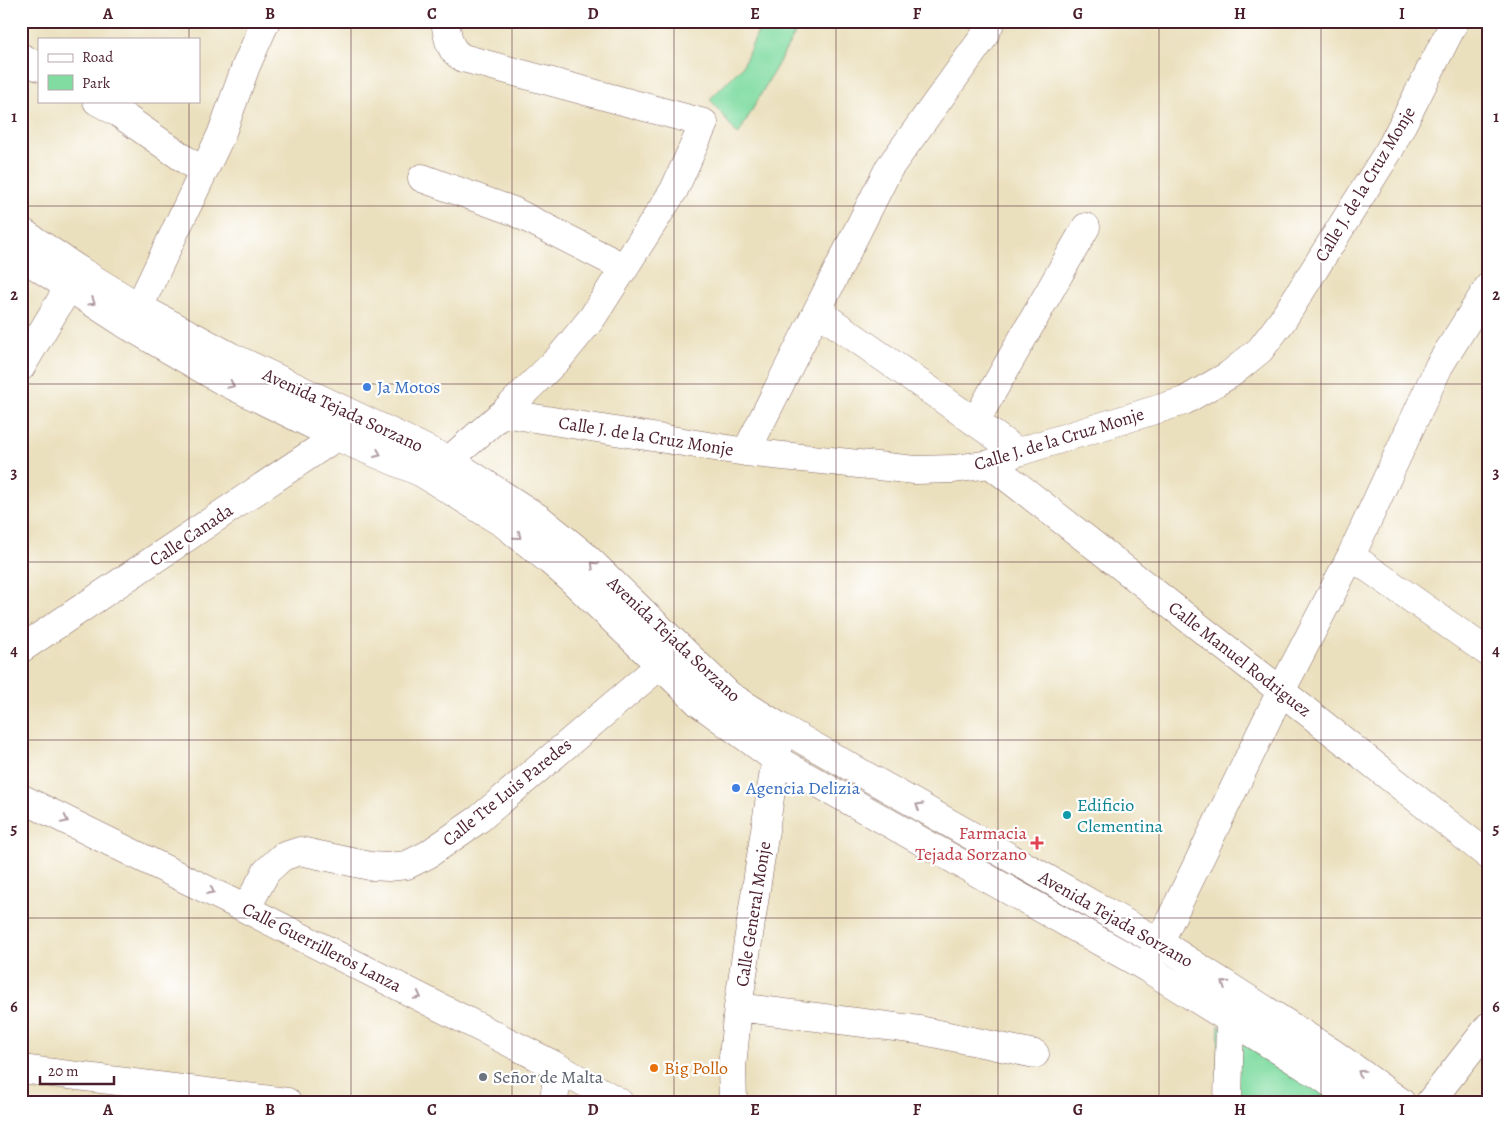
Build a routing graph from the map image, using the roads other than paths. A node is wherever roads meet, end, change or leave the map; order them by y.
1 (266, 21) edge
2 (446, 21) edge
3 (992, 21) edge
4 (1455, 21) edge
5 (21, 57) edge
6 (38, 66) edge
7 (99, 102) edge
8 (203, 172) junction
9 (422, 178) dead end
10 (1086, 227) dead end
11 (21, 231) edge
12 (21, 256) edge
13 (625, 268) junction
14 (73, 278) junction
15 (1489, 286) edge
16 (817, 311) junction
17 (133, 316) junction
18 (21, 367) edge
19 (503, 413) junction
20 (361, 420) junction
21 (975, 422) junction
22 (337, 437) junction
23 (746, 452) junction
24 (1018, 452) junction
25 (449, 460) junction
26 (990, 464) junction
27 (422, 472) junction
28 (1351, 556) junction
29 (680, 648) junction
30 (21, 649) edge
31 (1489, 653) edge
32 (660, 666) junction
33 (1281, 691) junction
34 (780, 727) junction
35 (777, 760) junction
36 (21, 798) edge
37 (1489, 856) edge
38 (246, 909) junction
39 (1160, 942) junction
40 (1147, 968) junction
41 (738, 1007) junction
42 (1230, 1018) junction
43 (1489, 1026) edge
44 (1035, 1054) dead end
45 (552, 1064) junction
46 (21, 1069) edge
47 (287, 1102) edge
48 (554, 1102) edge
49 (619, 1102) edge
50 (733, 1102) edge
51 (1228, 1102) edge
52 (1357, 1102) edge
53 (1401, 1102) edge
54 (1430, 1102) edge

1 - 8 street
2 - 13 street
3 - 16 street
4 - 24 street, Calle J. de la Cruz Monje
5 - 6 street
7 - 8 street
8 - 17 street
9 - 13 street
10 - 21 street
11 - 14 street, Avenida Tejada Sorzano
12 - 14 street, Avenida Tejada Sorzano
13 - 19 street
14 - 17 street, Avenida Tejada Sorzano
14 - 18 street
15 - 28 street
16 - 21 street
16 - 23 street
17 - 20 street, Avenida Tejada Sorzano
17 -> 22 street, Avenida Tejada Sorzano
19 - 23 street, Calle J. de la Cruz Monje
19 - 25 street
20 - 22 street, Calle Canada
20 - 25 street, Avenida Tejada Sorzano
21 - 24 street
22 -> 27 street, Avenida Tejada Sorzano
22 - 30 street, Calle Canada
23 - 26 street, Calle J. de la Cruz Monje
24 - 26 street, Calle J. de la Cruz Monje
25 - 27 street
29 -> 25 street, Avenida Tejada Sorzano
26 - 33 street, Calle Manuel Rodriguez
27 -> 32 street, Avenida Tejada Sorzano
28 - 31 street
28 - 33 street
29 - 32 street, Calle Tte Luis Paredes
29 - 34 street, Avenida Tejada Sorzano
32 - 35 street, Avenida Tejada Sorzano
32 - 38 street, Calle Tte Luis Paredes
33 - 37 street, Calle Manuel Rodriguez
33 - 39 street
34 - 35 street, Calle General Monje
39 -> 34 street, Avenida Tejada Sorzano
35 - 40 street, Avenida Tejada Sorzano
35 - 41 street, Calle General Monje
36 -> 38 street, Calle Guerrilleros Lanza
38 -> 45 street, Calle Guerrilleros Lanza
39 - 40 street
53 -> 39 street, Avenida Tejada Sorzano
40 - 42 street, Avenida Tejada Sorzano
41 - 44 street
41 - 50 street, Calle General Monje
42 - 51 street
42 - 52 street, Avenida Tejada Sorzano
43 - 54 street
45 - 48 street
45 - 49 street, Calle Guerrilleros Lanza
46 - 47 street

